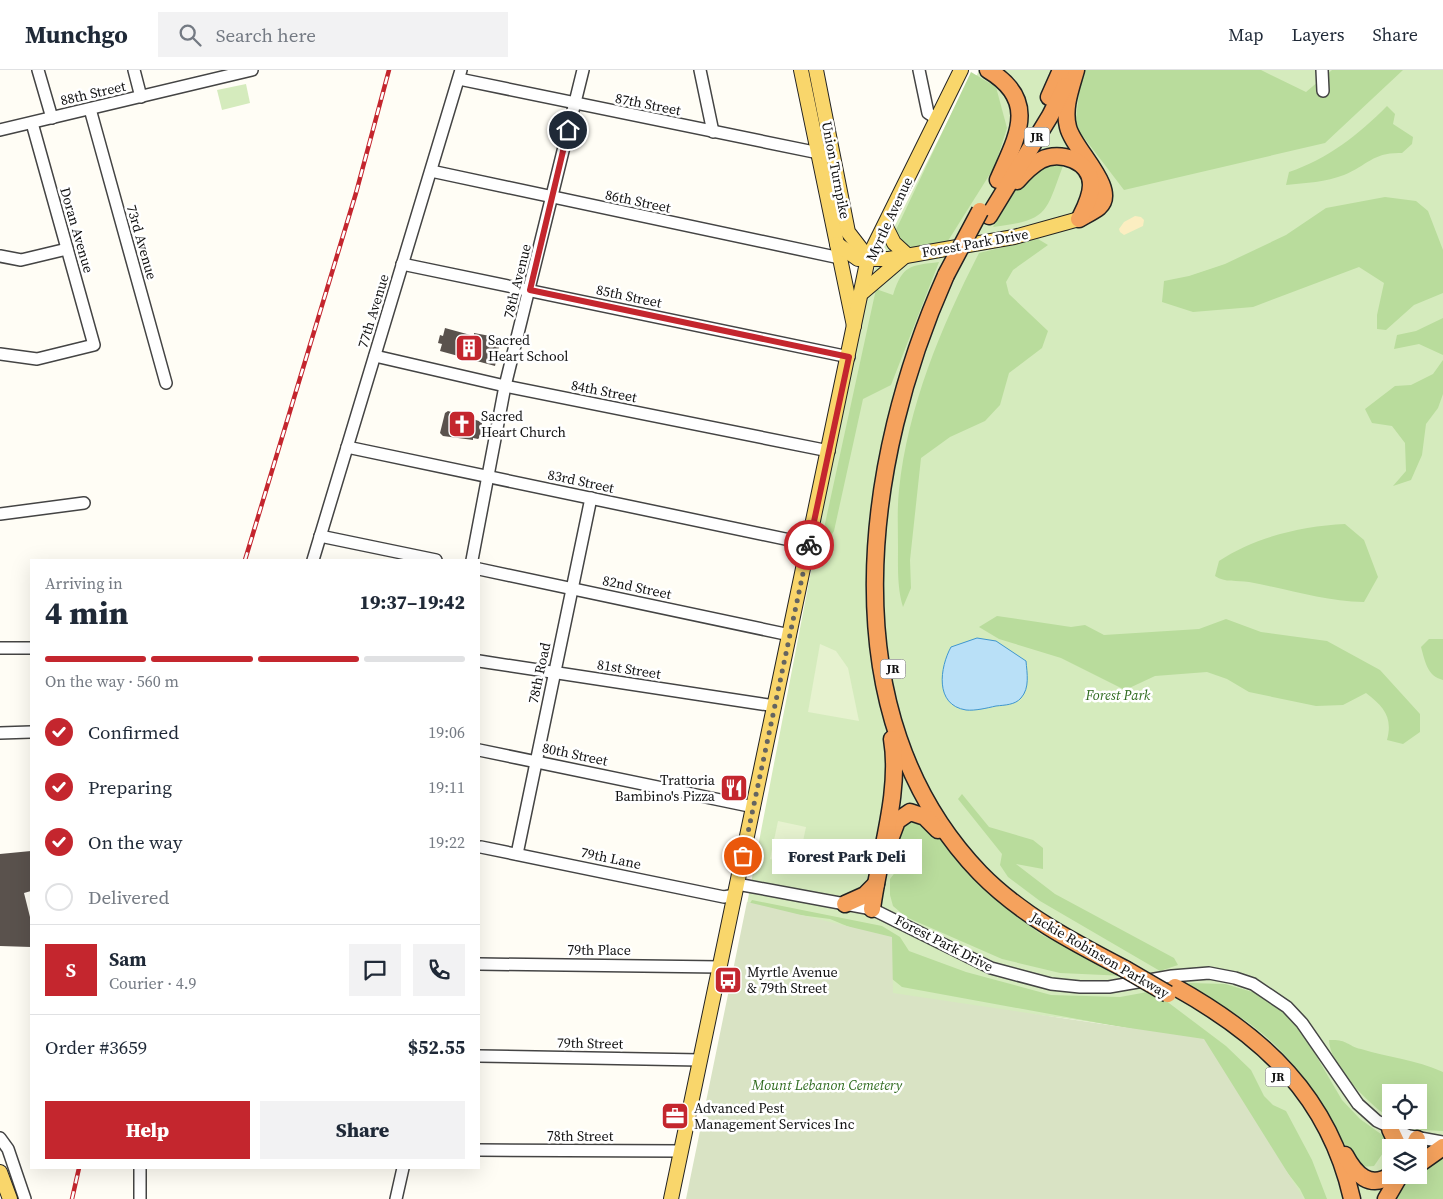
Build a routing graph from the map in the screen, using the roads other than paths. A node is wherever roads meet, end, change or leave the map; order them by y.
1 (38, 70) edge
2 (134, 70) edge
3 (252, 70) edge
4 (583, 70) edge
5 (700, 70) edge
6 (801, 70) edge
7 (816, 70) edge
8 (919, 70) edge
9 (961, 70) edge
10 (988, 70) edge
11 (1062, 70) edge
12 (1074, 70) edge
13 (1322, 70) edge
14 (230, 73) edge
15 (460, 74) edge
16 (1323, 91) dead end
17 (141, 96) junction
18 (575, 104) junction
19 (90, 109) junction
20 (52, 118) junction
21 (936, 119) junction
22 (32, 123) junction
23 (0, 130) edge
24 (713, 132) junction
25 (825, 151) junction
26 (430, 171) junction
27 (998, 180) junction
28 (553, 198) junction
29 (989, 210) junction
30 (1079, 219) junction
31 (885, 225) junction
32 (67, 250) junction
33 (839, 251) junction
34 (907, 255) junction
35 (0, 256) edge
36 (868, 258) junction
37 (402, 264) junction
38 (951, 277) junction
39 (530, 290) junction
40 (863, 292) junction
41 (854, 331) junction
42 (0, 354) edge
43 (375, 356) junction
44 (849, 357) junction
45 (166, 383) dead end
46 (505, 386) junction
47 (347, 447) junction
48 (828, 452) junction
49 (488, 476) junction
50 (591, 498) junction
51 (84, 504) dead end
52 (0, 514) edge
53 (320, 536) junction
54 (809, 544) junction
55 (313, 559) edge
56 (431, 559) edge
57 (472, 559) edge
58 (480, 569) edge
59 (572, 589) junction
60 (790, 635) junction
61 (0, 648) edge
62 (30, 648) edge
63 (480, 661) edge
64 (555, 673) junction
65 (888, 702) junction
66 (775, 706) junction
67 (30, 732) edge
68 (0, 733) edge
69 (16, 734) junction
70 (30, 741) edge
71 (480, 750) edge
72 (536, 761) junction
73 (754, 807) junction
74 (481, 848) dead end
75 (517, 854) junction
76 (980, 872) junction
77 (876, 884) junction
78 (736, 889) junction
79 (845, 904) junction
80 (875, 910) junction
81 (480, 964) edge
82 (720, 967) junction
83 (1131, 968) junction
84 (1172, 990) junction
85 (480, 1056) edge
86 (700, 1060) junction
87 (1382, 1123) edge
88 (1324, 1127) junction
89 (1390, 1129) edge
90 (0, 1138) edge
91 (1403, 1139) edge
92 (1443, 1142) edge
93 (1427, 1143) edge
94 (1443, 1147) edge
95 (480, 1150) edge
96 (681, 1151) junction
97 (1427, 1158) edge
98 (140, 1169) edge
99 (403, 1169) edge
100 (0, 1172) edge
101 (1382, 1180) edge
102 (1394, 1184) edge
103 (10, 1199) edge
104 (25, 1199) edge
105 (140, 1199) edge
106 (396, 1199) edge
107 (671, 1199) edge
108 (1342, 1199) edge
109 (1352, 1199) edge
110 (1386, 1199) edge

1 - 20 street
2 - 17 street
3 - 14 street, 88th Street
4 - 18 street, 78th Avenue
5 - 24 street
6 - 25 main road, Union Turnpike
7 - 25 main road, Union Turnpike
8 - 21 street
9 - 21 main road, Myrtle Avenue
10 - 27 highway
11 - 27 highway, Jackie Robinson Parkway / JR
12 - 29 highway, Jackie Robinson Parkway / JR
12 - 30 highway
13 - 16 street
14 - 17 street, 88th Street
15 - 18 street, 87th Street
15 - 26 street, 77th Avenue
17 - 19 street, 88th Street
18 - 24 street, 87th Street
18 - 28 street, 78th Avenue
19 - 20 street, 88th Street
19 - 45 street, 73rd Avenue
20 - 22 street, 88th Street
21 - 31 main road, Myrtle Avenue
22 - 23 street, 88th Street
22 - 32 street, Doran Avenue
24 - 25 street, 87th Street
25 - 33 main road, Union Turnpike
25 - 36 main road, Union Turnpike
26 - 28 street, 86th Street
26 - 37 street, 77th Avenue
27 - 29 highway, Jackie Robinson Parkway / JR
28 - 33 street, 86th Street
28 - 39 street, 78th Avenue
29 - 30 highway
29 - 38 highway, Jackie Robinson Parkway / JR
30 - 34 main road, Forest Park Drive
31 - 34 main road
31 - 36 main road, Myrtle Avenue
32 - 35 street
32 - 42 street, Doran Avenue
33 - 36 main road
33 - 41 main road, Union Turnpike
34 - 36 main road, Forest Park Drive
34 - 40 main road
36 - 40 main road, Myrtle Avenue
37 - 39 street, 85th Street
37 - 43 street, 77th Avenue
38 - 65 highway, Jackie Robinson Parkway / JR
38 - 83 highway, Jackie Robinson Parkway / JR
39 - 44 street, 85th Street
39 - 46 street, 78th Avenue
40 - 41 main road, Myrtle Avenue
41 - 44 main road, Myrtle Avenue
43 - 46 street, 84th Street
43 - 47 street, 77th Avenue
44 - 48 main road, Myrtle Avenue
46 - 48 street, 84th Street
46 - 49 street, 78th Avenue
47 - 49 street, 83rd Street
47 - 53 street, 77th Avenue
48 - 54 main road, Myrtle Avenue
49 - 50 street, 83rd Street
49 - 57 street, 78th Avenue
50 - 54 street, 83rd Street
50 - 59 street, 78th Road
51 - 52 street
53 - 55 street, 77th Avenue
53 - 56 street
54 - 60 main road, Myrtle Avenue
58 - 59 street, 82nd Street
59 - 60 street, 82nd Street
59 - 64 street, 78th Road
60 - 66 main road, Myrtle Avenue
61 - 62 street
63 - 64 street, 81st Street
64 - 66 street, 81st Street
64 - 72 street, 78th Road
65 - 76 highway, Jackie Robinson Parkway / JR
65 - 77 highway
66 - 73 main road, Myrtle Avenue
67 - 69 street
68 - 69 street
69 - 70 street
71 - 72 street, 80th Street
72 - 73 street, 80th Street
72 - 75 street, 78th Road
73 - 78 main road, Myrtle Avenue
74 - 75 street, 79th Lane
75 - 78 street, 79th Lane
76 - 80 highway
76 - 83 highway, Jackie Robinson Parkway / JR
77 - 79 highway
77 - 80 highway
78 - 79 street, Forest Park Drive
78 - 82 main road, Myrtle Avenue
79 - 80 street, Forest Park Drive
80 - 87 street, Forest Park Drive
81 - 82 street, 79th Place
82 - 86 main road, Myrtle Avenue
83 - 84 highway, Jackie Robinson Parkway / JR, bridge
84 - 88 highway, Jackie Robinson Parkway / JR
84 - 108 highway, Jackie Robinson Parkway / JR
85 - 86 street, 79th Street
86 - 96 main road, Myrtle Avenue
88 - 101 highway
88 - 109 highway, Jackie Robinson Parkway / JR
89 - 91 highway
90 - 104 street
92 - 93 street
94 - 97 highway
95 - 96 street, 78th Street
96 - 107 main road, Myrtle Avenue
98 - 105 street
99 - 106 street
100 - 103 main road
102 - 110 highway

